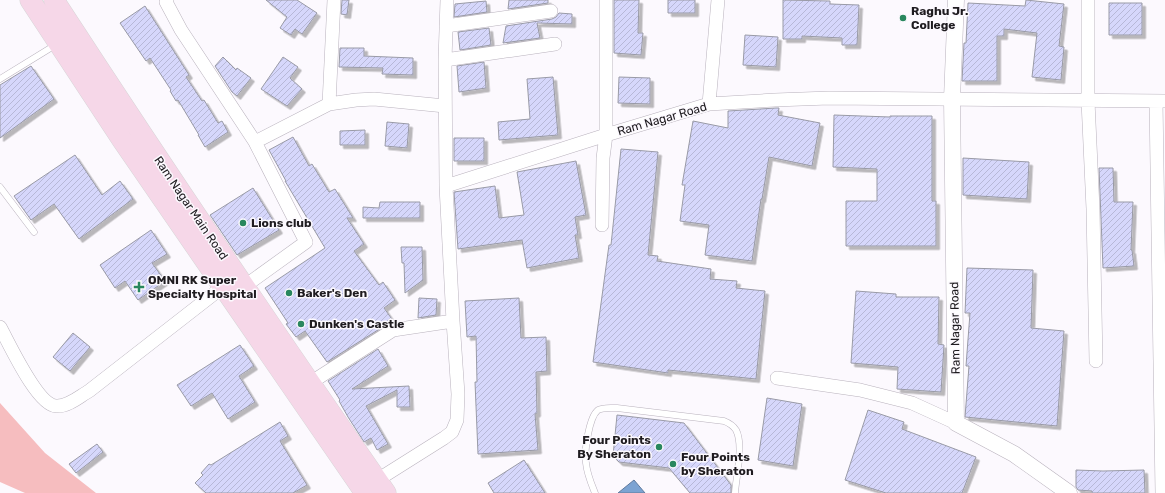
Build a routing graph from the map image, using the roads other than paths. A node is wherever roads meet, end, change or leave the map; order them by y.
1 (30, 0) edge
2 (54, 0) edge
3 (334, 0) edge
4 (447, 0) edge
5 (606, 0) edge
6 (718, 0) edge
7 (956, 0) edge
8 (1088, 0) edge
9 (166, 1) edge
10 (551, 11) dead end
11 (446, 26) junction
12 (58, 43) junction
13 (555, 44) dead end
14 (446, 60) junction
15 (0, 79) edge
16 (952, 99) junction
17 (1161, 100) edge
18 (1088, 101) junction
19 (329, 104) junction
20 (709, 104) junction
21 (446, 106) junction
22 (606, 135) junction
23 (256, 142) junction
24 (446, 186) junction
25 (0, 187) edge
26 (602, 225) dead end
27 (34, 232) dead end
28 (233, 286) junction
29 (453, 321) junction
30 (0, 327) edge
31 (1096, 361) dead end
32 (777, 378) dead end
33 (310, 383) junction
34 (956, 423) junction
35 (372, 489) edge
36 (595, 493) edge
37 (735, 493) edge
38 (1069, 493) edge
39 (1162, 493) edge

1 - 12 main road
2 - 28 main road, Ram Nagar Main Road
3 - 19 street
4 - 11 street
5 - 22 street
6 - 20 street
7 - 16 street, Ram Nagar Road
8 - 18 street
9 - 23 street
10 - 11 street
11 - 14 street
12 - 15 lane
12 - 28 main road
13 - 14 street
14 - 21 street
16 - 18 street, Ram Nagar Road
16 - 20 street, Ram Nagar Road
16 - 34 street, Ram Nagar Road
17 - 18 street, Ram Nagar Road
17 - 39 street, Ram Nagar Road
18 - 31 street
19 - 21 street
19 - 23 street
20 - 22 street, Ram Nagar Road
21 - 24 street
22 - 24 street
22 - 26 street, Ram Nagar Road
23 - 28 street
24 - 29 street
25 - 27 lane
28 - 30 street
28 - 33 main road, Ram Nagar Main Road
28 - 35 main road
29 - 33 street
29 - 35 street
32 - 34 street
33 - 35 main road, Ram Nagar Main Road
34 - 38 street
36 - 37 lane

